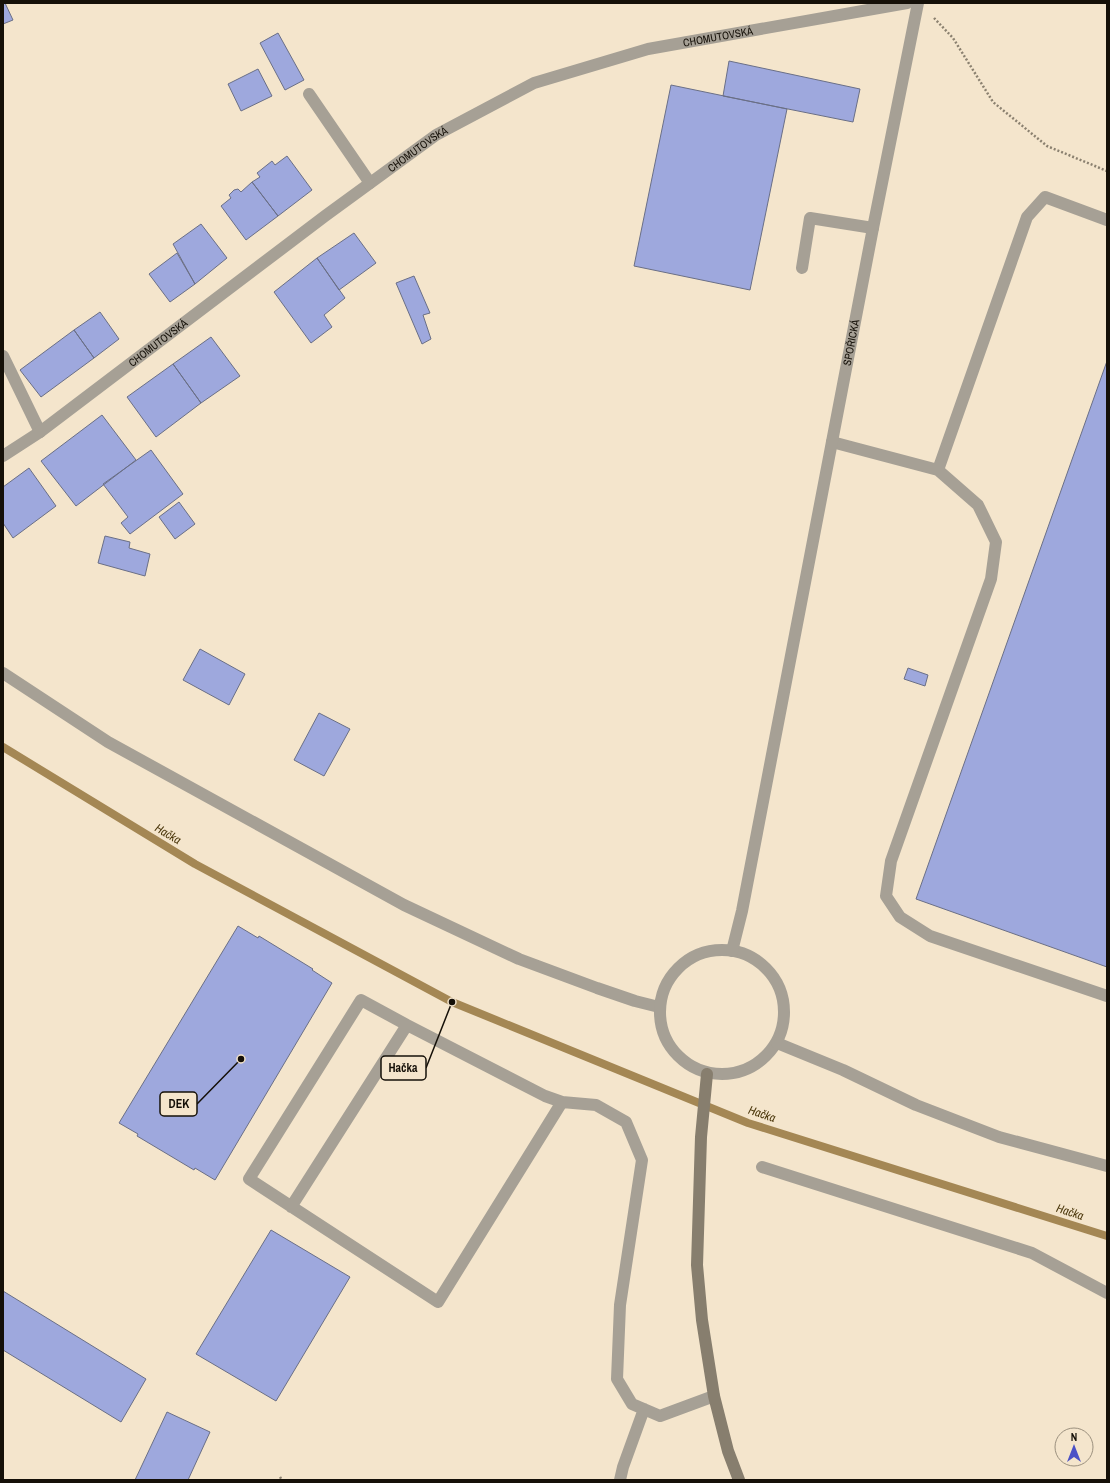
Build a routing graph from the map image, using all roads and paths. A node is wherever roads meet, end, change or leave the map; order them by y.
1 (907, 3) edge
2 (918, 3) edge
3 (930, 13) dead end
4 (309, 94) dead end
5 (1107, 171) edge
6 (370, 183) junction
7 (1107, 220) edge
8 (873, 228) junction
9 (802, 268) dead end
10 (3, 356) edge
11 (40, 432) junction
12 (832, 442) junction
13 (3, 456) edge
14 (938, 470) junction
15 (3, 673) edge
16 (732, 951) junction
17 (1107, 996) edge
18 (659, 1006) junction
19 (407, 1025) junction
20 (777, 1043) junction
21 (707, 1077) junction
22 (562, 1102) junction
23 (1107, 1166) edge
24 (762, 1167) dead end
25 (291, 1207) junction
26 (1107, 1293) edge
27 (714, 1396) junction
28 (644, 1409) junction
29 (620, 1480) edge
30 (739, 1480) edge

1 - 6 street, CHOMUTOVSKÁ
2 - 8 street, SPOŘICKÁ
3 - 5 path
4 - 6 street
6 - 11 street, CHOMUTOVSKÁ
7 - 14 street
8 - 9 street
8 - 12 street, SPOŘICKÁ
10 - 11 street
11 - 13 street, CHOMUTOVSKÁ
12 - 14 street
12 - 16 street, SPOŘICKÁ
14 - 17 street
15 - 18 street
16 - 18 street
16 - 20 street
18 - 21 street
19 - 22 street
19 - 25 street
19 - 25 street
20 - 21 street
20 - 23 street
21 - 27 main road
22 - 25 street
22 - 28 street
24 - 26 street
27 - 28 street
27 - 30 main road
28 - 29 street

